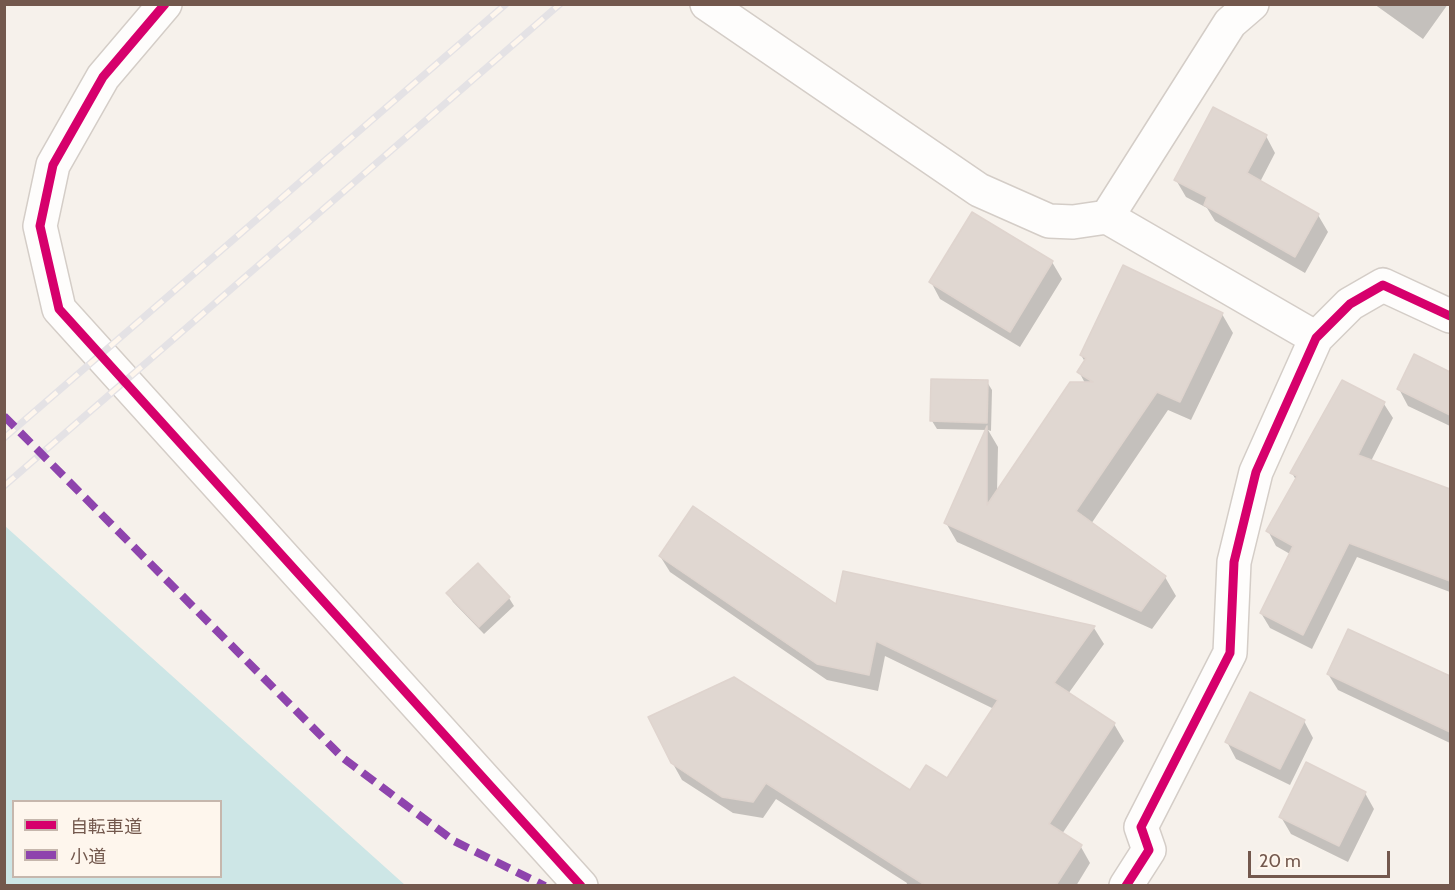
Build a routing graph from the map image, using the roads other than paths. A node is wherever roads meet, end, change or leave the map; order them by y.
1 (165, 4) edge
2 (707, 4) edge
3 (1252, 4) edge
4 (1107, 217) junction
5 (1450, 316) edge
6 (1316, 338) junction
7 (581, 885) edge
8 (1126, 885) edge

1 - 7 street
2 - 4 street
3 - 4 street
4 - 6 street
5 - 6 street
6 - 8 street

